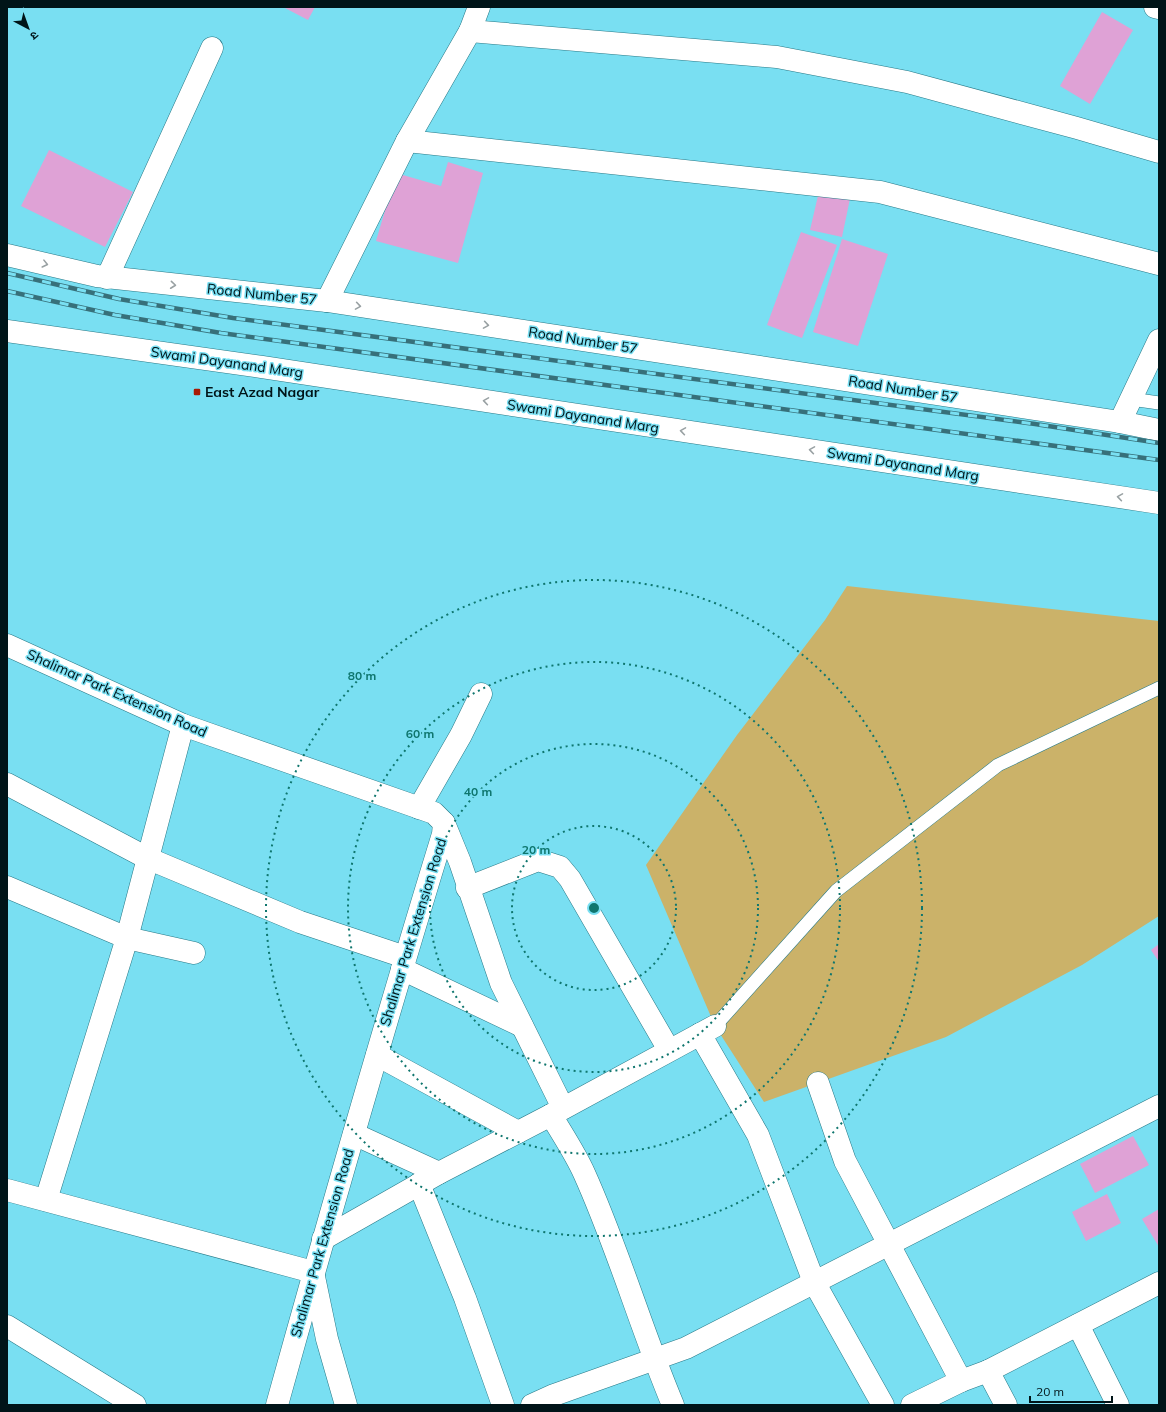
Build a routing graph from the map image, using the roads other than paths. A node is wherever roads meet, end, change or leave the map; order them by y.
1 (479, 7) edge
2 (1155, 7) edge
3 (1159, 8) edge
4 (470, 31) junction
5 (212, 48) dead end
6 (408, 141) junction
7 (1159, 152) edge
8 (7, 255) edge
9 (1159, 264) edge
10 (107, 278) junction
11 (327, 301) junction
12 (7, 331) edge
13 (1159, 340) edge
14 (1131, 399) junction
15 (1159, 403) edge
16 (1120, 422) junction
17 (1159, 430) edge
18 (1159, 503) edge
19 (7, 645) edge
20 (1159, 688) edge
21 (481, 694) dead end
22 (183, 725) junction
23 (7, 784) edge
24 (419, 808) junction
25 (444, 823) junction
26 (147, 858) junction
27 (7, 887) edge
28 (467, 888) junction
29 (127, 938) junction
30 (194, 953) dead end
31 (404, 963) junction
32 (522, 1026) junction
33 (708, 1030) junction
34 (669, 1050) junction
35 (377, 1055) junction
36 (818, 1083) dead end
37 (1159, 1106) edge
38 (557, 1111) junction
39 (518, 1132) junction
40 (354, 1134) junction
41 (439, 1173) junction
42 (419, 1184) junction
43 (7, 1190) edge
44 (46, 1200) junction
45 (323, 1239) junction
46 (889, 1244) junction
47 (314, 1272) junction
48 (814, 1282) junction
49 (1159, 1283) edge
50 (1078, 1325) junction
51 (7, 1326) edge
52 (654, 1360) junction
53 (988, 1371) junction
54 (962, 1381) junction
55 (918, 1404) edge
56 (135, 1405) edge
57 (277, 1405) edge
58 (346, 1405) edge
59 (503, 1405) edge
60 (532, 1405) edge
61 (673, 1405) edge
62 (883, 1405) edge
63 (1006, 1405) edge
64 (1118, 1405) edge

1 - 4 street
2 - 3 street
4 - 6 street
4 - 7 street
5 - 10 street
6 - 9 street
6 - 11 street
8 -> 10 street, Road Number 57
10 -> 11 street, Road Number 57
11 -> 16 street, Road Number 57
18 -> 12 street, Swami Dayanand Marg
13 - 14 street
14 - 15 lane
14 - 16 street
16 - 17 street, Road Number 57
19 - 22 street, Shalimar Park Extension Road
20 - 33 lane
21 - 24 street
22 - 24 street, Shalimar Park Extension Road
22 - 26 street
23 - 26 street
24 - 25 street, Shalimar Park Extension Road
25 - 28 street
25 - 31 street, Shalimar Park Extension Road
26 - 29 street
26 - 31 street
27 - 29 street
28 - 32 street
28 - 34 street
29 - 30 street
29 - 44 street
31 - 32 street
31 - 35 street, Shalimar Park Extension Road
32 - 38 street
33 - 34 street
33 - 48 street
34 - 38 street
35 - 39 street
35 - 40 street, Shalimar Park Extension Road
36 - 46 street
37 - 46 street
38 - 39 street
38 - 52 street
39 - 41 street
40 - 41 street
40 - 45 street, Shalimar Park Extension Road
41 - 42 street
42 - 45 street
42 - 59 street
43 - 44 street
44 - 47 street
45 - 47 street, Shalimar Park Extension Road
46 - 48 street
46 - 54 street
47 - 57 street, Shalimar Park Extension Road
47 - 58 street
48 - 52 street
48 - 62 street
49 - 50 street
50 - 53 street
50 - 64 street
51 - 56 street
52 - 60 street
52 - 61 street
53 - 54 street
53 - 63 street
54 - 55 street

